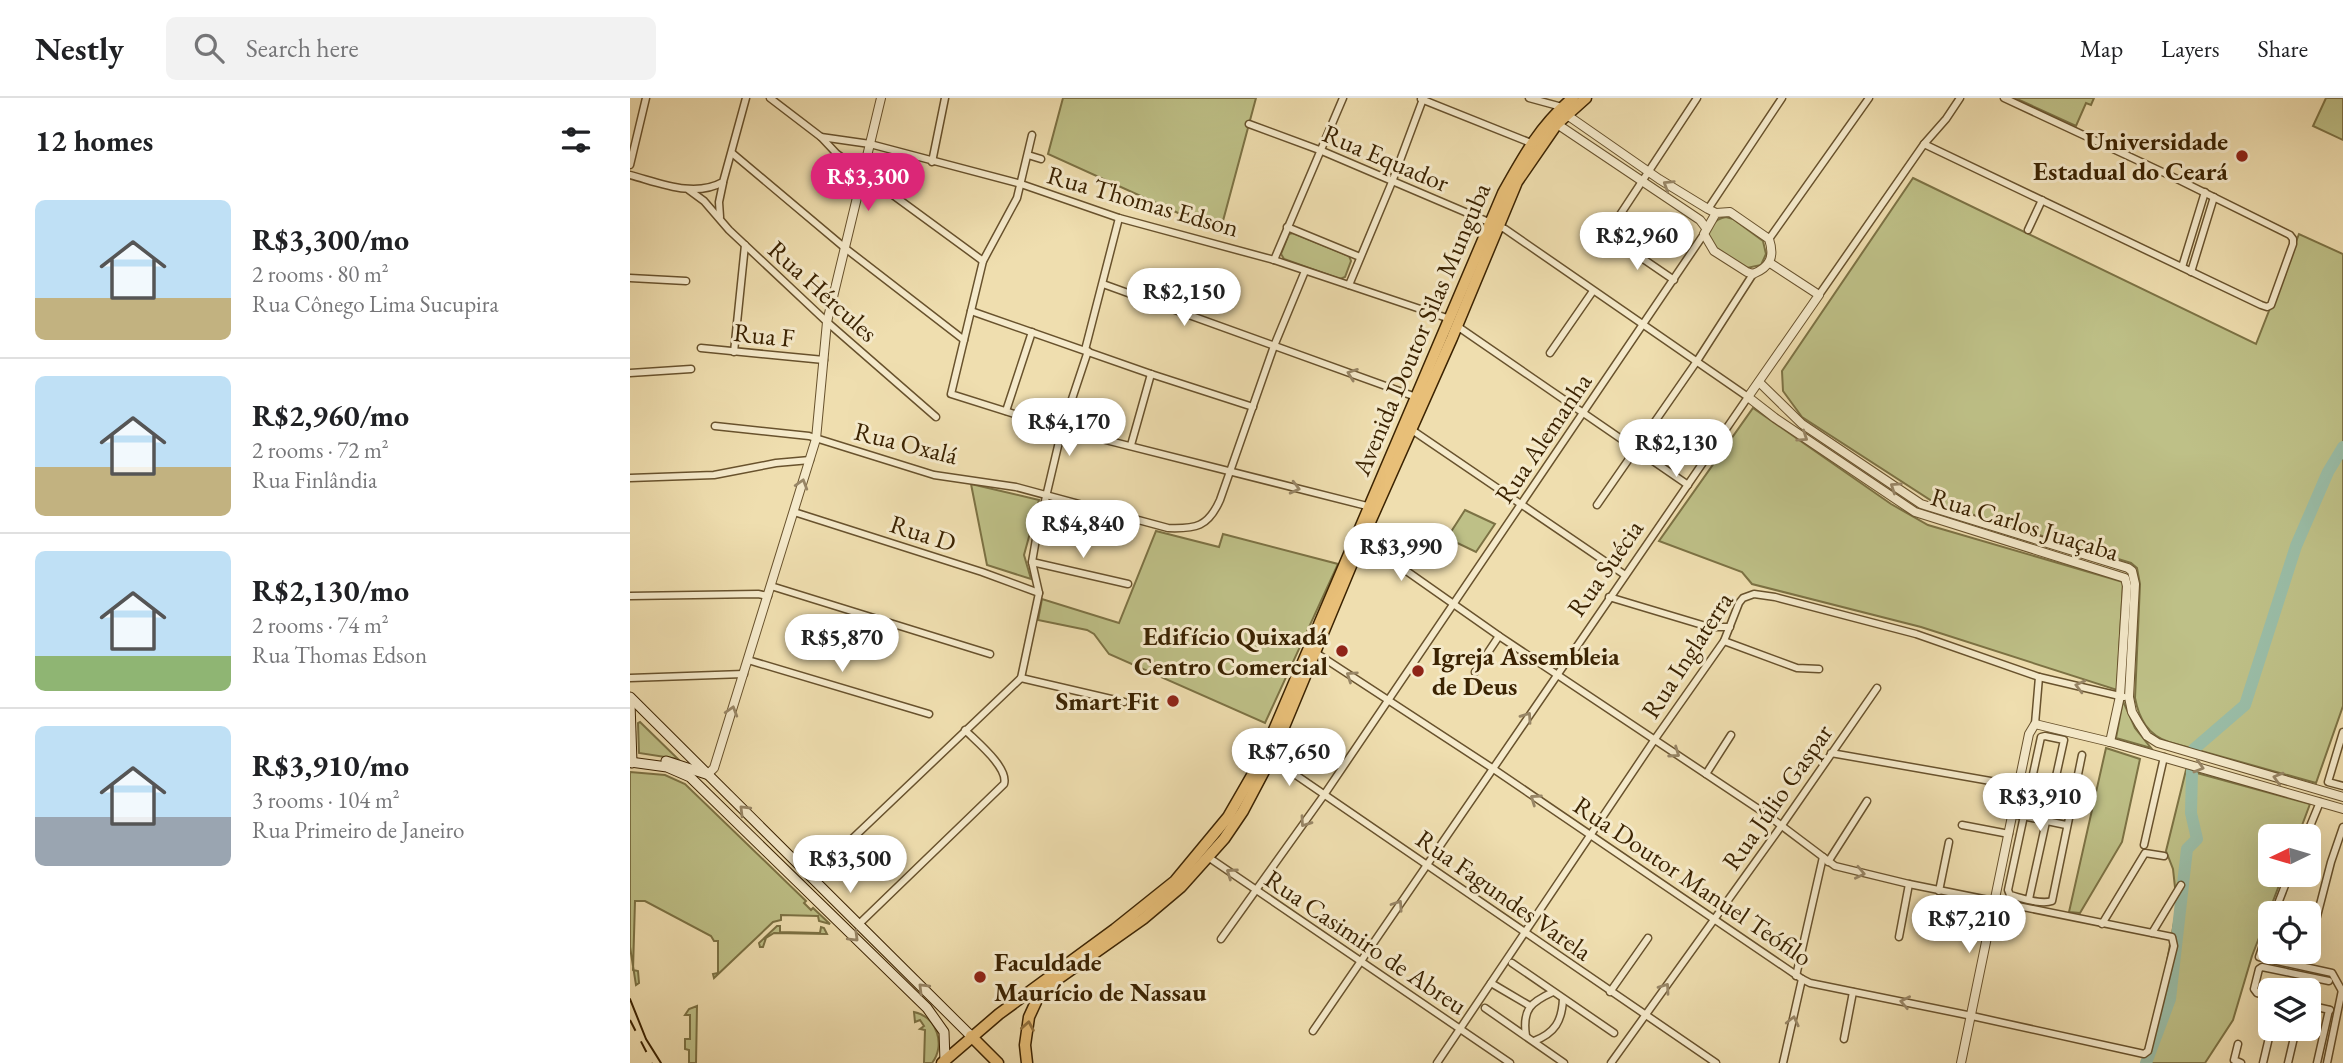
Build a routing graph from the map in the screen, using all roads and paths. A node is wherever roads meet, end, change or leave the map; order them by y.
1 (646, 98) edge
2 (746, 98) edge
3 (770, 98) edge
4 (881, 98) edge
5 (946, 98) edge
6 (1343, 98) edge
7 (1529, 98) edge
8 (1573, 98) edge
9 (1586, 98) edge
10 (1697, 98) edge
11 (1782, 98) edge
12 (1869, 98) edge
13 (1960, 98) edge
14 (2004, 98) edge
15 (1421, 99) edge
16 (1540, 99) edge
17 (1564, 111) junction
18 (1249, 124) dead end
19 (1557, 124) junction
20 (1591, 133) junction
21 (1032, 135) dead end
22 (821, 137) junction
23 (1584, 142) junction
24 (1531, 143) junction
25 (870, 144) junction
26 (1924, 144) junction
27 (1322, 151) junction
28 (732, 153) junction
29 (1028, 155) junction
30 (1041, 159) dead end
31 (932, 162) junction
32 (630, 165) edge
33 (863, 172) junction
34 (1649, 172) junction
35 (630, 175) edge
36 (1642, 181) junction
37 (723, 182) junction
38 (1392, 182) junction
39 (1021, 184) junction
40 (689, 190) junction
41 (2205, 192) junction
42 (2214, 197) junction
43 (2042, 200) junction
44 (1712, 211) junction
45 (1119, 218) junction
46 (720, 219) junction
47 (1494, 225) junction
48 (1287, 228) junction
49 (2028, 230) dead end
50 (1705, 231) junction
51 (1769, 239) junction
52 (745, 245) junction
53 (845, 248) junction
54 (1360, 257) junction
55 (1274, 260) junction
56 (983, 261) junction
57 (1770, 263) junction
58 (2182, 267) junction
59 (1305, 271) junction
60 (2191, 272) junction
61 (1753, 274) junction
62 (630, 278) edge
63 (1674, 280) junction
64 (686, 281) dead end
65 (1103, 284) junction
66 (1349, 285) junction
67 (1593, 291) junction
68 (1819, 295) junction
69 (971, 312) junction
70 (827, 322) junction
71 (1453, 323) junction
72 (1644, 324) junction
73 (1032, 332) junction
74 (964, 340) junction
75 (1274, 346) junction
76 (701, 348) dead end
77 (1086, 351) junction
78 (734, 352) junction
79 (1550, 353) dead end
80 (824, 360) junction
81 (1697, 361) junction
82 (691, 369) dead end
83 (630, 373) edge
84 (1151, 374) junction
85 (1759, 382) junction
86 (1416, 397) junction
87 (1748, 397) junction
88 (1776, 399) junction
89 (1252, 407) junction
90 (1006, 411) junction
91 (1584, 412) junction
92 (1768, 413) junction
93 (936, 417) dead end
94 (715, 426) dead end
95 (1062, 429) junction
96 (1412, 430) junction
97 (816, 439) junction
98 (1131, 445) junction
99 (1634, 449) junction
100 (810, 460) junction
101 (1229, 471) junction
102 (630, 478) edge
103 (1688, 485) junction
104 (1045, 495) junction
105 (1522, 503) junction
106 (1597, 505) dead end
107 (1372, 508) junction
108 (794, 512) junction
109 (1359, 538) junction
110 (2031, 538) junction
111 (2029, 548) junction
112 (1032, 562) junction
113 (1625, 575) junction
114 (1128, 584) dead end
115 (771, 586) junction
116 (1039, 593) junction
117 (630, 596) edge
118 (768, 596) junction
119 (1609, 597) junction
120 (1455, 604) junction
121 (1730, 627) junction
122 (1499, 635) junction
123 (1724, 641) junction
124 (1312, 650) junction
125 (990, 654) dead end
126 (748, 660) junction
127 (1819, 669) dead end
128 (1475, 672) dead end
129 (1557, 673) junction
130 (744, 674) junction
131 (2039, 677) junction
132 (630, 678) edge
133 (1021, 678) junction
134 (1877, 688) dead end
135 (630, 697) edge
136 (2124, 697) junction
137 (1387, 700) junction
138 (1124, 702) dead end
139 (630, 703) edge
140 (929, 714) dead end
141 (2035, 723) junction
142 (965, 730) junction
143 (2343, 732) edge
144 (1731, 735) dead end
145 (1655, 739) junction
146 (2110, 742) junction
147 (1831, 753) junction
148 (2082, 755) dead end
149 (2164, 757) junction
150 (1271, 758) junction
151 (631, 763) edge
152 (1492, 768) junction
153 (708, 774) junction
154 (1706, 774) junction
155 (2328, 782) junction
156 (2019, 786) junction
157 (2343, 786) edge
158 (2324, 791) junction
159 (1324, 795) junction
160 (2343, 797) edge
161 (1867, 801) dead end
162 (2320, 802) junction
163 (2343, 809) edge
164 (2013, 814) junction
165 (2024, 816) junction
166 (2046, 821) junction
167 (2311, 824) edge
168 (1782, 825) junction
169 (1962, 825) dead end
170 (2066, 825) junction
171 (2343, 827) edge
172 (2009, 834) junction
173 (1590, 836) junction
174 (1949, 842) dead end
175 (2144, 845) dead end
176 (1205, 855) junction
177 (2164, 856) dead end
178 (1826, 860) junction
179 (1426, 864) junction
180 (811, 878) junction
181 (1909, 884) junction
182 (2181, 885) dead end
183 (1256, 890) junction
184 (1939, 891) junction
185 (2029, 899) junction
186 (1995, 900) junction
187 (2321, 901) edge
188 (1714, 919) junction
189 (2102, 924) junction
190 (858, 925) junction
191 (1525, 933) junction
192 (2152, 933) junction
193 (1899, 937) dead end
194 (1648, 938) dead end
195 (1221, 939) dead end
196 (1360, 962) junction
197 (1512, 963) dead end
198 (2290, 964) edge
199 (2305, 964) edge
200 (2304, 967) junction
201 (1799, 977) junction
202 (2311, 978) edge
203 (2321, 980) edge
204 (2329, 982) dead end
205 (1491, 983) junction
206 (2342, 989) edge
207 (1553, 992) junction
208 (1610, 992) junction
209 (1853, 992) junction
210 (2258, 993) edge
211 (1563, 999) junction
212 (1530, 1006) junction
213 (1485, 1008) dead end
214 (2321, 1008) edge
215 (2329, 1010) junction
216 (2338, 1012) junction
217 (1646, 1016) junction
218 (1972, 1016) junction
219 (1460, 1029) junction
220 (1313, 1031) dead end
221 (1614, 1033) dead end
222 (1526, 1035) junction
223 (971, 1036) junction
224 (1843, 1039) dead end
225 (1534, 1041) junction
226 (2268, 1041) edge
227 (2293, 1041) edge
228 (2238, 1044) dead end
229 (944, 1062) edge
230 (998, 1063) edge
231 (1027, 1063) edge
232 (1437, 1063) edge
233 (1510, 1063) edge
234 (1564, 1063) edge
235 (1611, 1063) edge
236 (1716, 1063) edge
237 (1783, 1063) edge
238 (1961, 1063) edge
239 (2241, 1063) edge
240 (2263, 1063) edge
241 (2288, 1063) edge
242 (2317, 1063) edge
243 (2327, 1063) edge

1 - 32 street
2 - 28 street
3 - 22 street
4 - 25 street
5 - 31 street
6 - 27 street
7 - 16 street
8 - 17 main road, Avenida Doutor Silas Munguba
9 - 17 main road, Avenida Doutor Silas Munguba
10 - 34 street
11 - 44 street
12 - 51 street
13 - 26 street, Rua Suécia
14 - 41 street
15 - 24 street
15 - 38 street
16 - 17 street
17 - 19 main road, Avenida Doutor Silas Munguba
17 - 20 street
17 - 24 main road, Avenida Doutor Silas Munguba
18 - 27 street, Rua Equador
19 - 23 street
19 - 47 main road, Avenida Doutor Silas Munguba
20 - 23 street
20 - 34 street
21 - 29 street
22 - 25 street, Rua Thomas Edson
22 - 33 street
23 - 36 street
24 - 47 main road, Avenida Doutor Silas Munguba
25 - 31 street, Rua Thomas Edson
25 - 33 street
26 - 43 street
26 - 68 street, Rua Suécia
27 - 38 street, Rua Equador
27 - 48 street
28 - 37 street
28 - 53 street
29 - 30 street
29 - 39 street
31 - 39 street, Rua Thomas Edson
33 - 53 street
33 - 56 street
34 - 36 street
44 -> 34 street
35 - 40 street
36 - 50 street
36 - 63 street
37 - 40 street
37 - 46 street
38 - 47 street, Rua Equador
38 - 54 street
39 - 45 street, Rua Thomas Edson
39 - 56 street
40 - 46 street, Rua Hércules
41 - 42 street
41 - 58 street
42 - 60 street
42 - 60 street
43 - 49 street
43 - 58 street
44 - 50 street
44 - 51 street
45 - 55 street, Rua Thomas Edson
45 - 65 street
46 - 52 street, Rua Hércules
47 - 67 street, Rua Equador
47 - 71 main road, Avenida Doutor Silas Munguba
48 - 54 street
48 - 55 street
50 - 61 street
50 - 63 street, Rua Alemanha
51 - 57 street
52 - 70 street, Rua Hércules
52 - 78 street
53 - 70 street
53 - 74 street
54 - 66 street
55 - 59 street, Rua Thomas Edson
56 - 69 street
57 - 61 street
57 - 68 street
58 - 60 street
59 - 66 street, Rua Thomas Edson
59 - 75 street
61 - 81 street
62 - 64 street
63 - 72 street, Rua Alemanha
65 - 75 street
65 - 77 street
66 - 71 street, Rua Thomas Edson
67 - 72 street, Rua Equador
67 - 79 street
68 - 85 street, Rua Suécia
69 - 73 street
69 - 74 street
70 - 80 street
70 - 93 street, Rua Hércules
71 - 86 main road, Avenida Doutor Silas Munguba
71 - 91 street, Rua Thomas Edson
71 - 96 main road, Avenida Doutor Silas Munguba
72 - 81 street, Rua Equador
72 - 91 street, Rua Alemanha
73 - 77 street
73 - 90 street
74 - 90 street
86 -> 75 street
75 - 89 street
76 - 78 street, Rua F
77 - 84 street
77 - 95 street
78 - 80 street, Rua F
80 - 97 street
81 - 87 street, Rua Equador
81 - 99 street
82 - 83 street
84 - 89 street
84 - 98 street
85 - 87 street, Rua Suécia
85 - 88 street, Rua Carlos Juaçaba
86 - 107 main road, Avenida Doutor Silas Munguba
87 - 92 street, Rua Carlos Juaçaba
87 - 103 street, Rua Suécia
88 - 92 street
110 -> 88 street, Rua Carlos Juaçaba
89 - 101 street
90 - 95 street
91 - 99 street, Rua Thomas Edson
91 - 105 street, Rua Alemanha
92 -> 111 street, Rua Carlos Juaçaba
94 - 97 street, Rua Oxalá
95 - 98 street
95 - 104 street
96 - 105 street
96 - 107 main road, Avenida Doutor Silas Munguba
97 - 100 street
97 - 104 street, Rua Oxalá
98 - 101 street
99 - 103 street, Rua Thomas Edson
99 - 106 street
100 - 102 street
108 -> 100 street
101 - 104 street, Rua Oxalá
101 -> 107 street
103 - 113 street, Rua Suécia
104 - 112 street
105 - 113 street
105 - 120 street, Rua Alemanha
107 - 109 main road, Avenida Doutor Silas Munguba
108 - 115 street
108 - 116 street, Rua D
109 - 120 street
109 - 124 main road, Avenida Doutor Silas Munguba
110 - 111 street
110 - 136 street, Rua Carlos Juaçaba
111 - 136 street, Rua Carlos Juaçaba
112 - 114 street
112 - 116 street
113 - 119 street, Rua Suécia
115 - 118 street
115 - 125 street
116 - 133 street
117 - 118 street
118 - 126 street
119 - 121 street
119 - 129 street, Rua Suécia
120 - 122 street
120 - 137 street, Rua Alemanha
121 - 123 street, Rua Inglaterra
121 - 131 street, Rua Inglaterra
122 - 128 street
122 - 129 street
123 - 127 street
123 - 145 street, Rua Inglaterra
137 -> 124 street, Rua Doutor Manuel Teófilo
124 - 150 main road, Avenida Doutor Silas Munguba
124 - 176 main road, Avenida Doutor Silas Munguba
126 - 130 street
126 - 140 street
129 - 145 street
152 -> 129 street, Rua Suécia
130 - 132 street
153 -> 130 street
136 -> 131 street, Rua Inglaterra
131 - 141 street
133 - 138 street
133 - 142 street
134 - 147 street, Rua Júlio Gaspar
135 - 153 main road
136 - 146 street, Rua Carlos Juaçaba
158 -> 136 street, Rua Carlos Juaçaba
137 - 152 street, Rua Doutor Manuel Teófilo
137 - 159 street, Rua Alemanha
139 - 151 main road
141 - 146 street
141 - 156 street
142 - 180 street
142 - 190 street
143 - 155 street
144 - 154 street
145 -> 154 street
145 - 173 street, Rua Inglaterra
146 - 149 street
147 - 156 street
147 - 168 street, Rua Júlio Gaspar
148 - 170 street
149 -> 162 street
149 - 175 street
150 - 159 street, Rua Fagundes Varela
150 - 176 main road, Avenida Doutor Silas Munguba
151 - 153 main road
151 -> 229 main road
173 -> 152 street, Rua Doutor Manuel Teófilo
152 - 179 street, Rua Suécia
180 -> 153 main road
154 - 168 street
155 - 157 street
155 - 158 street
156 - 164 street
158 - 160 street, Rua Carlos Juaçaba
159 - 179 street, Rua Fagundes Varela
159 -> 183 street, Rua Alemanha
161 - 178 street
162 - 163 street
162 - 167 street
164 - 165 street
164 - 172 street
165 - 166 street
165 - 166 street
165 - 185 street
166 - 170 street
166 - 185 street
168 - 178 street
168 - 188 street, Rua Júlio Gaspar
169 - 172 street
170 - 185 street
171 - 187 street
172 - 186 street
173 - 188 street, Rua Doutor Manuel Teófilo
173 - 191 street, Rua Inglaterra
174 - 184 street
183 -> 176 street, Rua Casimiro de Abreu
176 - 223 main road, Avenida Doutor Silas Munguba
231 -> 176 main road, Avenida Doutor Silas Munguba
177 - 189 street
178 -> 181 street
178 - 201 street
179 - 191 street, Rua Fagundes Varela
196 -> 179 street, Rua Suécia
180 - 190 main road
181 - 184 street
181 - 193 street
182 - 192 street
183 - 195 street, Rua Alemanha
183 - 196 street, Rua Casimiro de Abreu
184 - 186 street
186 - 189 street
186 - 218 street
188 - 201 street, Rua Doutor Manuel Teófilo
217 -> 188 street, Rua Júlio Gaspar
189 - 192 street
223 -> 190 main road
191 - 205 street, Rua Inglaterra
191 - 208 street, Rua Fagundes Varela
192 - 218 street, Rua Doutor Manuel Teófilo
194 - 208 street
196 - 219 street, Rua Casimiro de Abreu
196 - 220 street, Rua Suécia
197 - 207 street
198 - 200 street
199 - 200 street
200 - 206 street
201 - 209 street, Rua Doutor Manuel Teófilo
237 -> 201 street
202 - 210 street
203 - 204 street
205 - 212 street
205 - 219 street, Rua Inglaterra
206 - 216 street
207 - 211 street
207 - 212 street
208 - 217 street, Rua Fagundes Varela
218 -> 209 street, Rua Doutor Manuel Teófilo
209 - 224 street
211 - 221 street
211 - 225 street
212 - 222 street
213 - 222 street
214 - 215 street
215 - 216 street
215 - 242 street
216 - 243 street
217 - 235 street, Rua Júlio Gaspar
217 - 236 street, Rua Fagundes Varela
218 - 238 street
219 - 232 street, Rua Inglaterra
219 - 233 street, Rua Casimiro de Abreu
222 - 225 street
223 - 229 main road, Avenida Doutor Silas Munguba
223 - 230 main road
225 - 234 street
226 - 240 street
227 - 241 street
228 - 239 street

